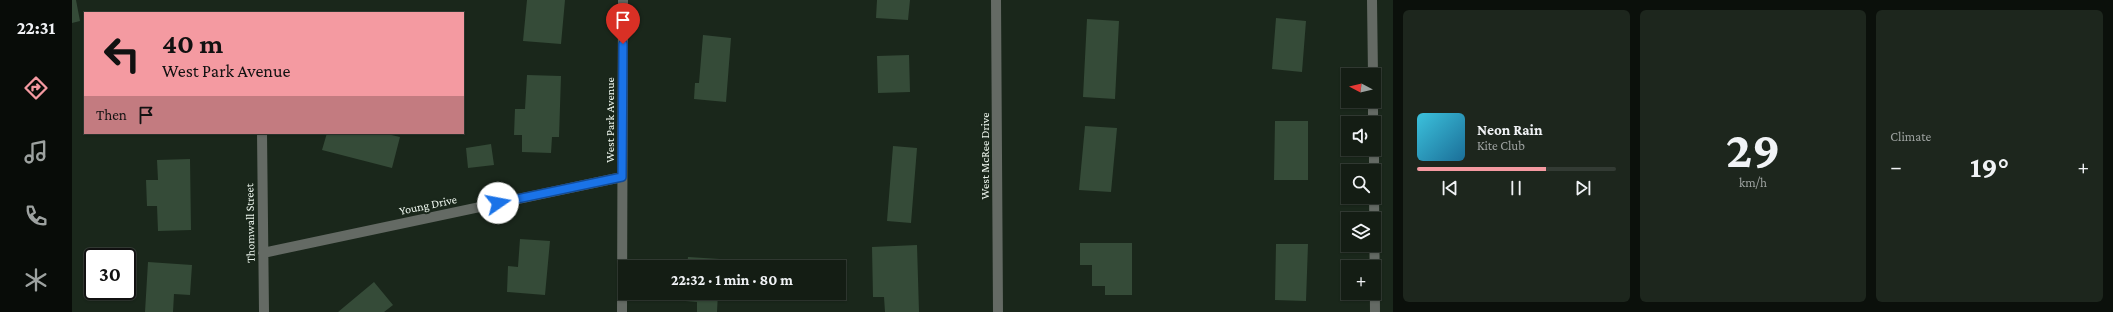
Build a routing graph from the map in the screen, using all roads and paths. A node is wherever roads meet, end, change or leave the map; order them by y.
1 (623, 0) edge
2 (996, 0) edge
3 (1372, 0) edge
4 (1373, 68) edge
5 (262, 134) edge
6 (622, 177) junction
7 (1374, 204) edge
8 (263, 253) junction
9 (264, 312) edge
10 (622, 312) edge
11 (998, 312) edge
12 (1375, 312) edge

1 - 6 street, West Park Avenue
2 - 11 street, West McRee Drive
3 - 4 street
5 - 8 street, Thomwall Street
6 - 8 street, Young Drive
6 - 10 street, West Park Avenue
7 - 12 street
8 - 9 street, Thomwall Street

